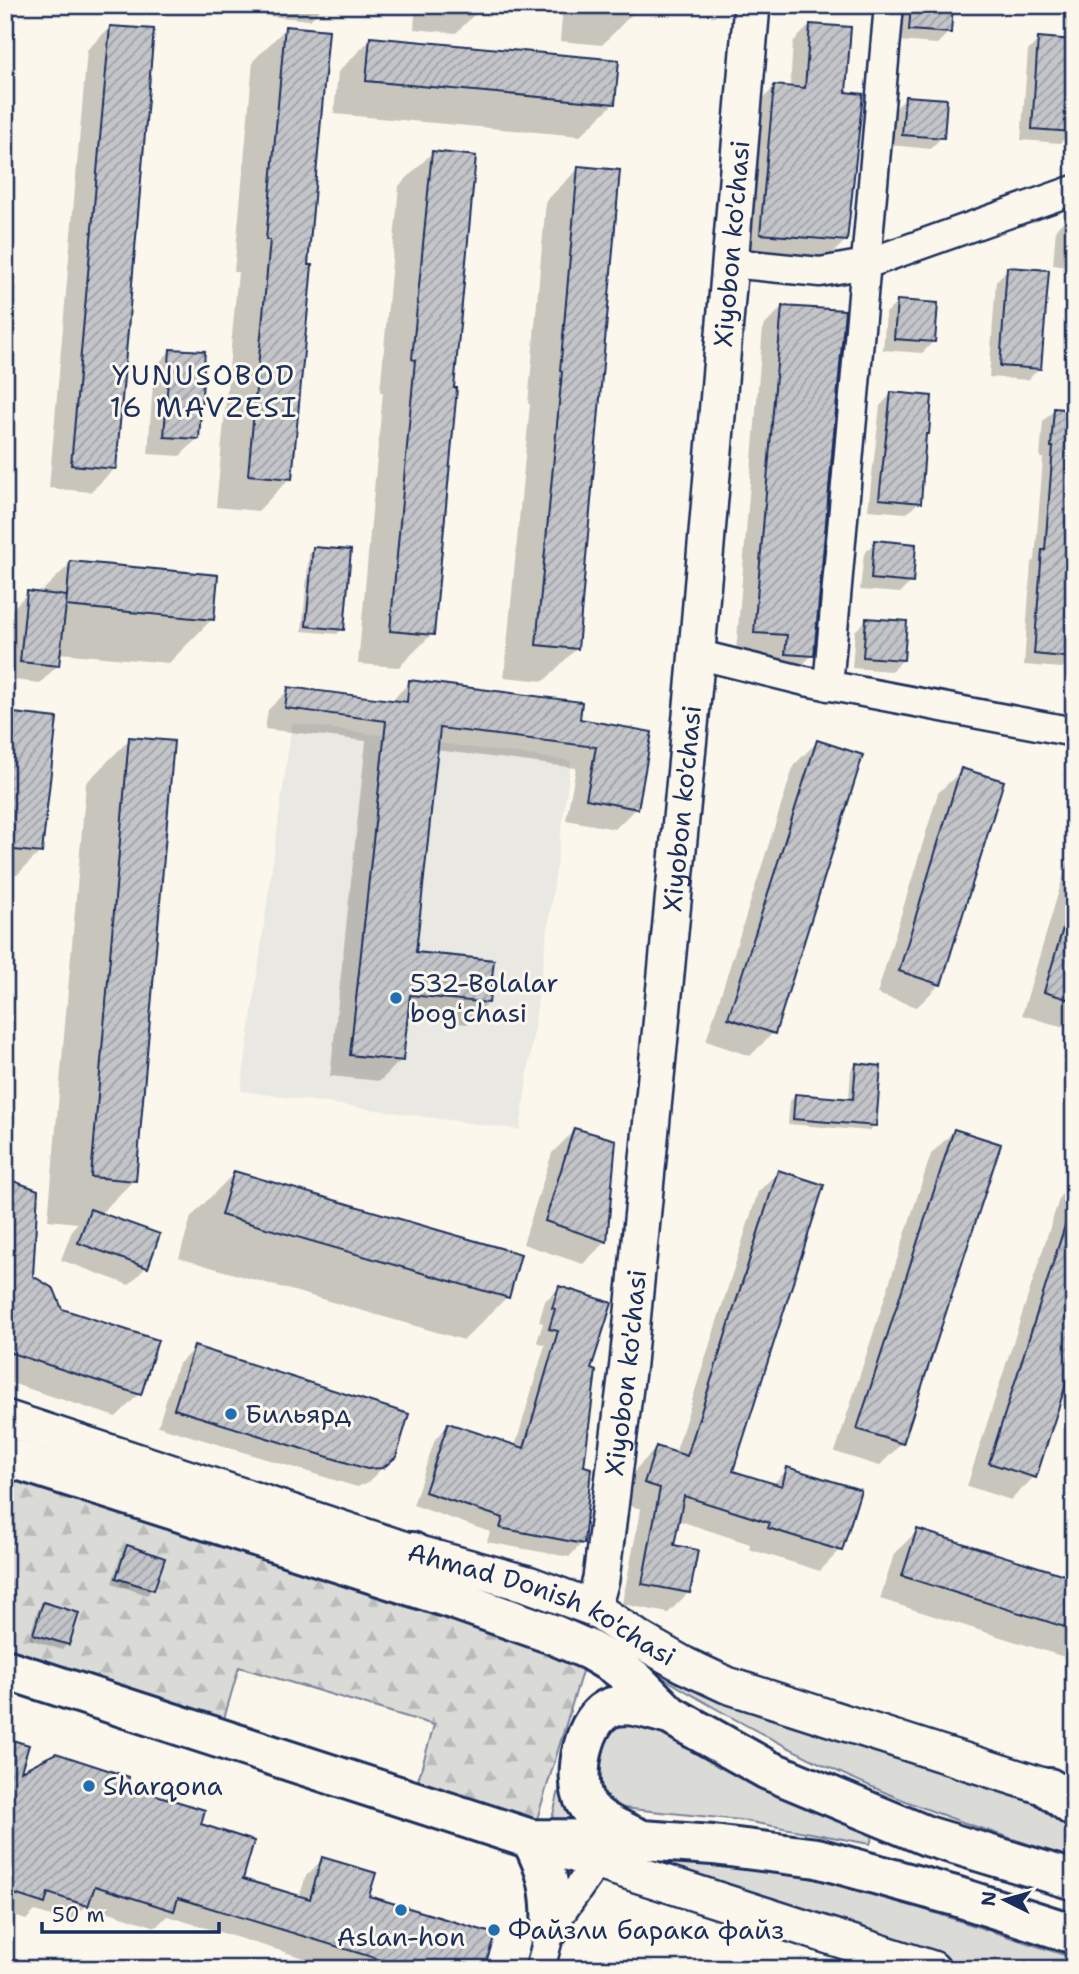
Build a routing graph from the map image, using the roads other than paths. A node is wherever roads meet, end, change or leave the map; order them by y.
1 (752, 5) edge
2 (889, 5) edge
3 (1074, 190) edge
4 (730, 262) junction
5 (866, 264) junction
6 (696, 654) junction
7 (828, 686) junction
8 (1074, 732) edge
9 (5, 1418) edge
10 (5, 1456) edge
11 (412, 1552) junction
12 (308, 1553) junction
13 (593, 1608) junction
14 (5, 1669) edge
15 (670, 1715) junction
16 (1066, 1797) edge
17 (531, 1839) junction
18 (617, 1847) junction
19 (1074, 1880) edge
20 (551, 1927) junction
21 (1074, 1934) edge
22 (540, 1969) edge
23 (932, 1969) edge

1 - 4 street, Xiyobon ko'chasi
2 - 5 street
3 - 5 street
4 - 5 street
4 - 6 street, Xiyobon ko'chasi
5 - 7 street
6 - 7 street
6 - 13 street, Xiyobon ko'chasi
7 - 8 street
9 - 11 street, Ahmad Donish ko'chasi
10 - 12 main road, Ahmad Donish ko'chasi
11 - 12 main road
11 - 13 street, Ahmad Donish ko'chasi
12 - 15 main road, Ahmad Donish ko'chasi
13 - 16 street, Ahmad Donish ko'chasi
14 - 17 main road, Ahmad Donish ko'chasi
15 - 18 main road, Ahmad Donish ko'chasi
15 - 19 main road, Ahmad Donish ko'chasi
17 - 18 main road, Ahmad Donish ko'chasi
17 - 20 main road
18 - 20 street
18 - 21 main road, Ahmad Donish ko'chasi
18 - 23 street, Ahmad Donish ko'chasi
20 - 22 street

